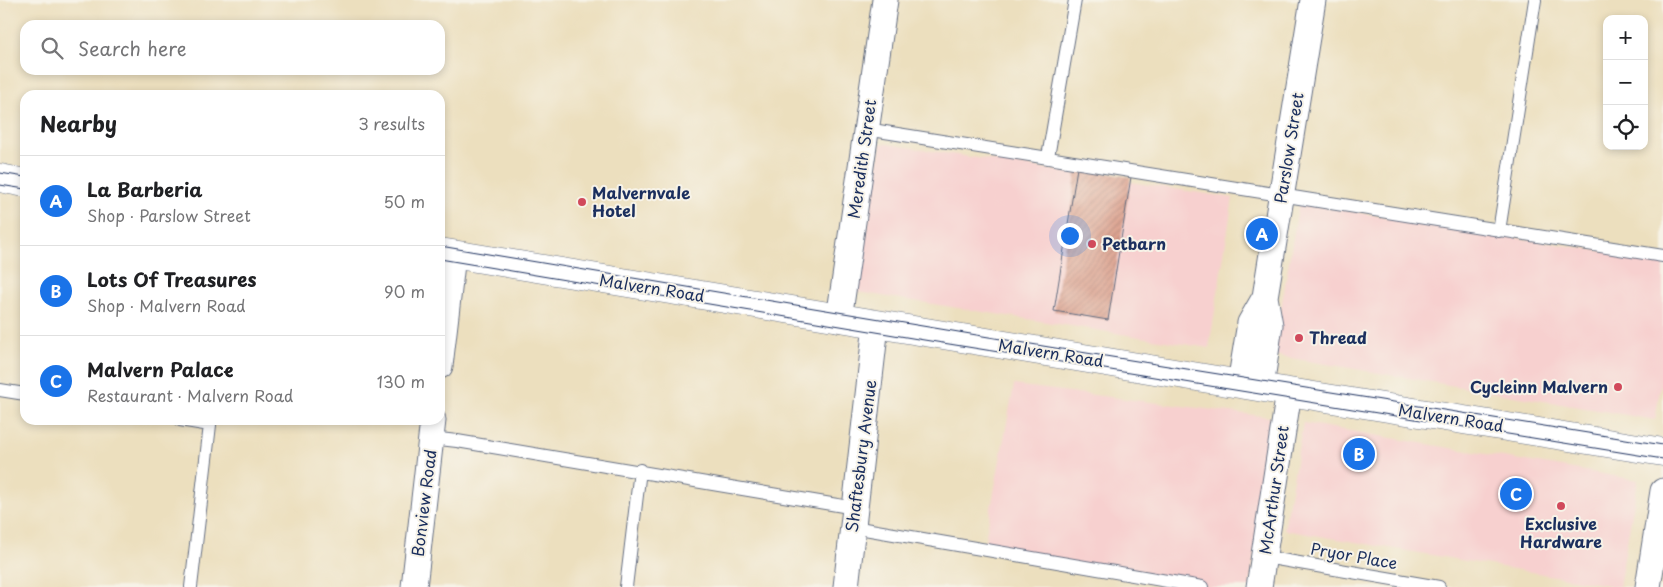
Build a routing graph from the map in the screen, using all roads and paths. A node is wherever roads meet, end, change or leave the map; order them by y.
1 (885, 0) edge
2 (1075, 0) edge
3 (1313, 0) edge
4 (1535, 0) edge
5 (866, 128) junction
6 (1048, 157) junction
7 (0, 178) edge
8 (20, 182) edge
9 (1281, 194) junction
10 (1499, 231) junction
11 (446, 253) edge
12 (1663, 256) edge
13 (445, 272) edge
14 (839, 319) junction
15 (876, 325) junction
16 (1250, 386) junction
17 (0, 390) edge
18 (1289, 392) junction
19 (20, 393) edge
20 (210, 425) edge
21 (432, 429) edge
22 (1663, 452) edge
23 (640, 470) junction
24 (1663, 491) edge
25 (854, 517) junction
26 (1264, 557) junction
27 (191, 587) edge
28 (414, 587) edge
29 (626, 587) edge
30 (846, 587) edge
31 (1202, 587) edge
32 (1260, 587) edge
33 (1439, 587) edge
34 (1648, 587) edge

1 - 5 street, Meredith Street
2 - 6 lane
3 - 9 street, Parslow Street
4 - 10 lane
5 - 6 lane
5 - 14 street, Meredith Street
6 - 9 lane
7 - 8 main road
9 - 10 lane
9 - 16 street, Parslow Street
10 - 12 lane
11 - 13 street
11 - 14 main road, Malvern Road
14 - 15 main road, Malvern Road
15 - 16 main road, Malvern Road
15 - 25 street, Shaftesbury Avenue
16 - 18 main road, Malvern Road
17 - 19 lane
18 - 22 main road, Malvern Road
18 - 26 street, McArthur Street
20 - 27 lane
21 - 23 lane
21 - 28 street, Bonview Road
23 - 25 lane
23 - 29 lane
24 - 34 street
25 - 30 street, Shaftesbury Avenue
25 - 31 lane
26 - 32 street, McArthur Street
26 - 33 lane, Pryor Place

